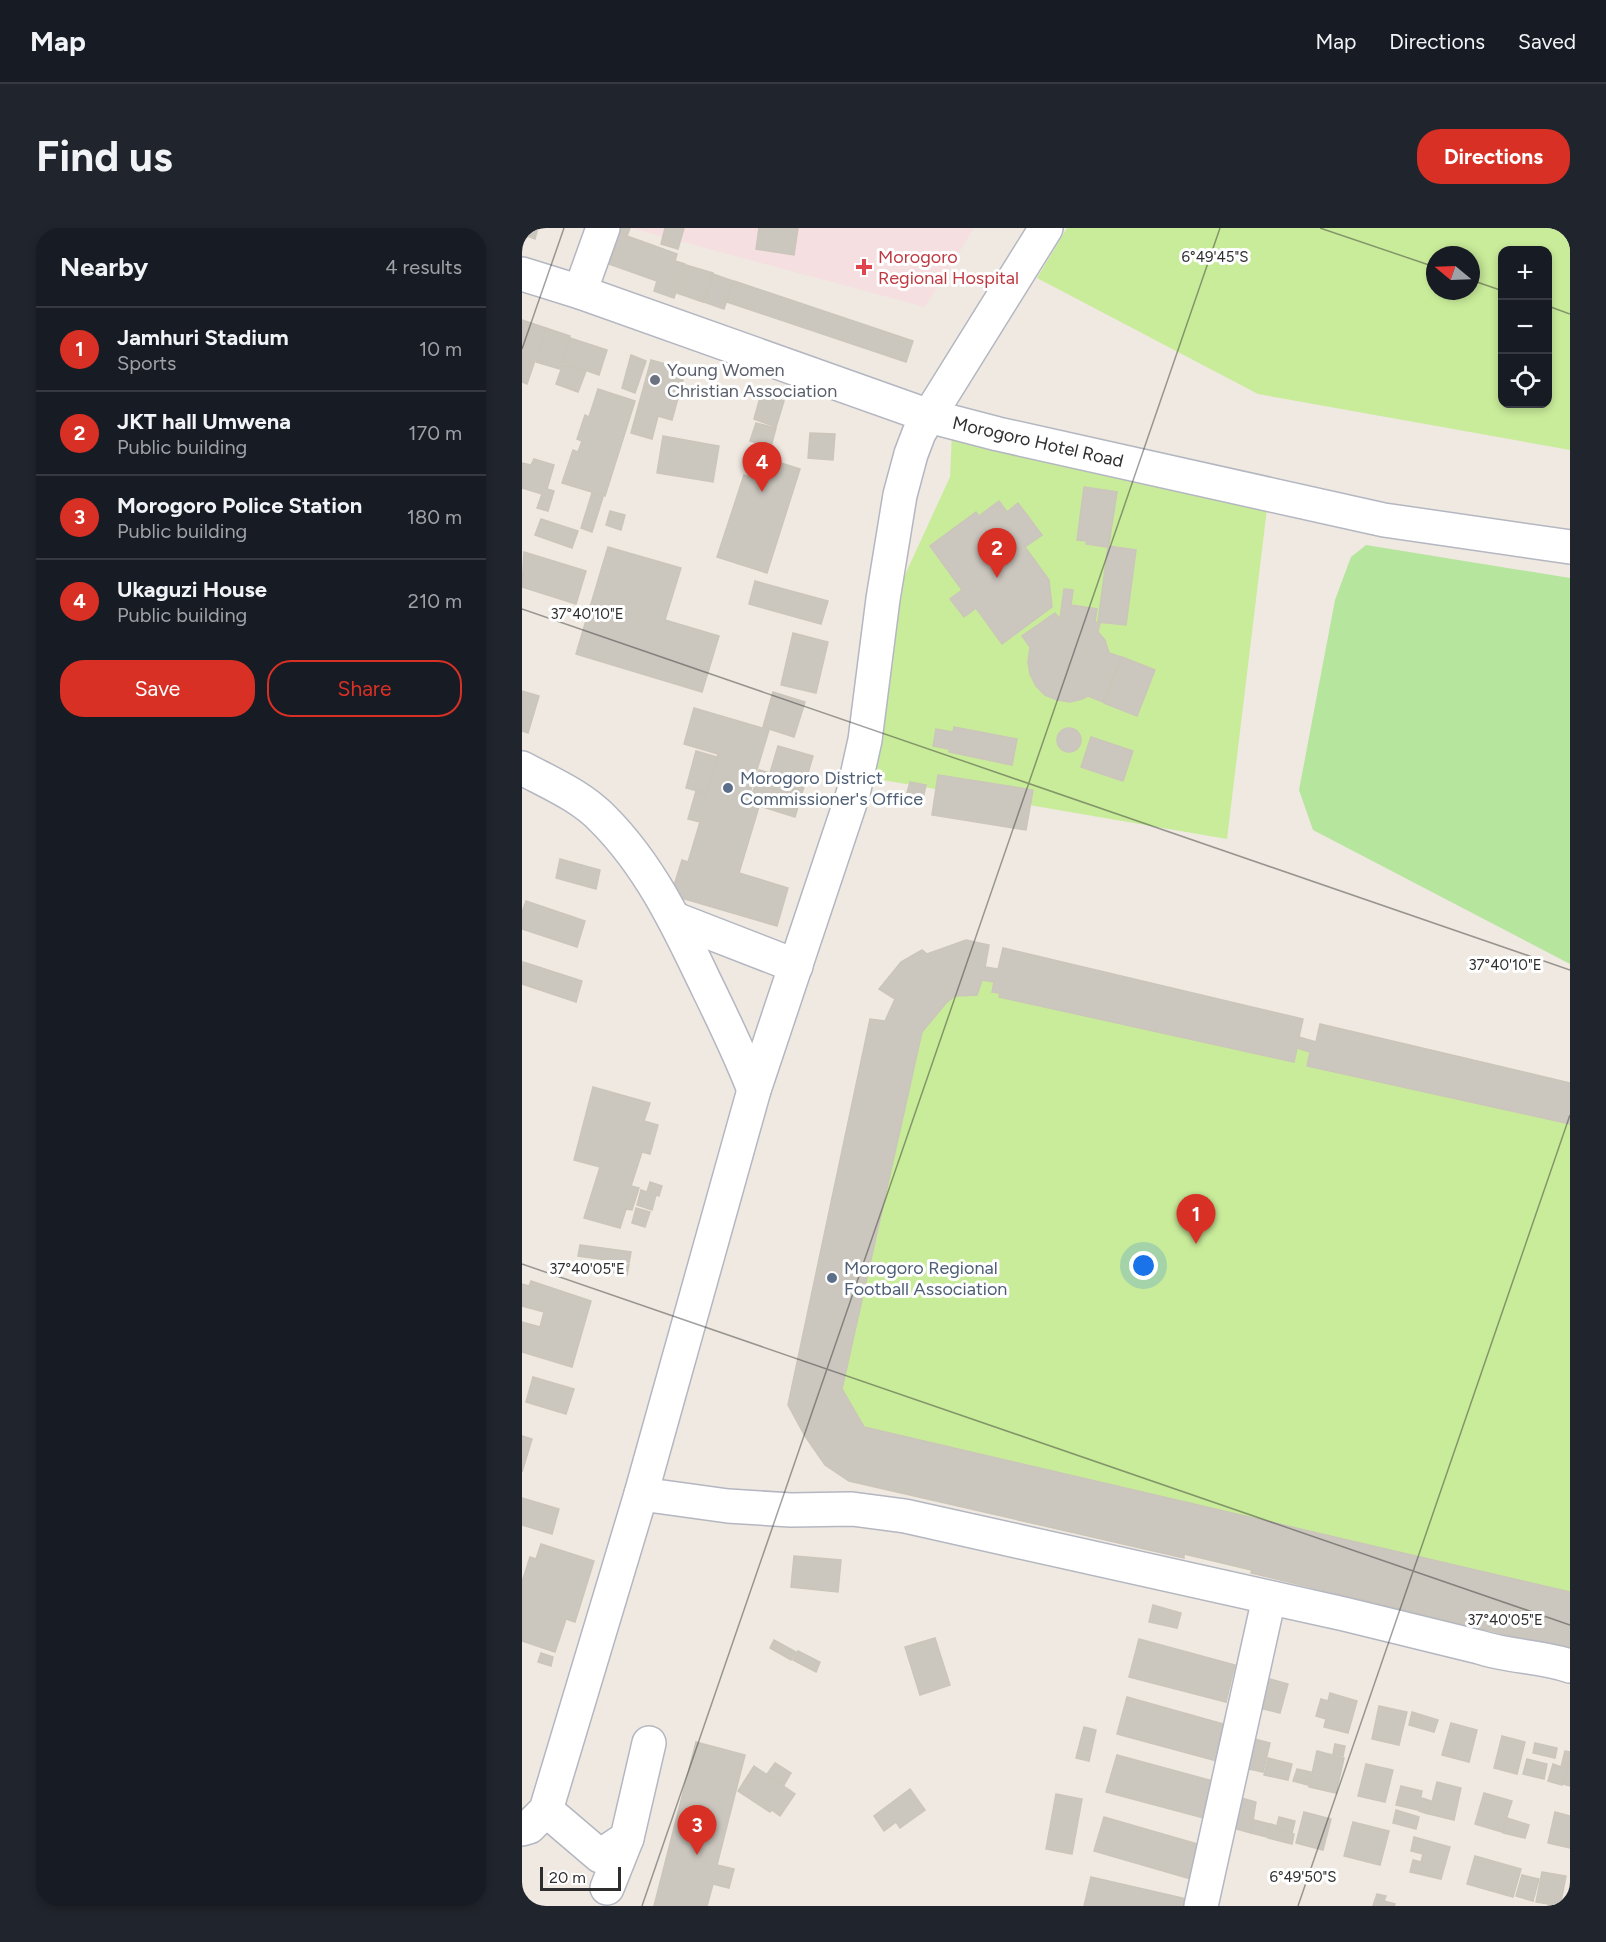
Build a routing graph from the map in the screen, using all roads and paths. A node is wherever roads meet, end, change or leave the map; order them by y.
1 (603, 228) edge
2 (1046, 228) edge
3 (522, 274) edge
4 (580, 292) junction
5 (929, 416) junction
6 (1570, 547) edge
7 (522, 768) edge
8 (675, 919) junction
9 (796, 966) junction
10 (754, 1090) junction
11 (641, 1494) junction
12 (1269, 1598) junction
13 (1570, 1666) edge
14 (649, 1743) dead end
15 (534, 1820) edge
16 (627, 1838) junction
17 (607, 1888) dead end
18 (1201, 1906) edge

1 - 4 street
2 - 5 street
3 - 4 street, Morogoro Hotel Road
4 - 5 street, Morogoro Hotel Road
5 - 6 street, Morogoro Hotel Road
5 - 9 street
7 - 8 street
8 - 9 street
8 - 10 street
9 - 10 street
10 - 11 street
11 - 12 street
11 - 15 street
12 - 13 street
12 - 18 street
14 - 16 street
15 - 16 street
16 - 17 street

